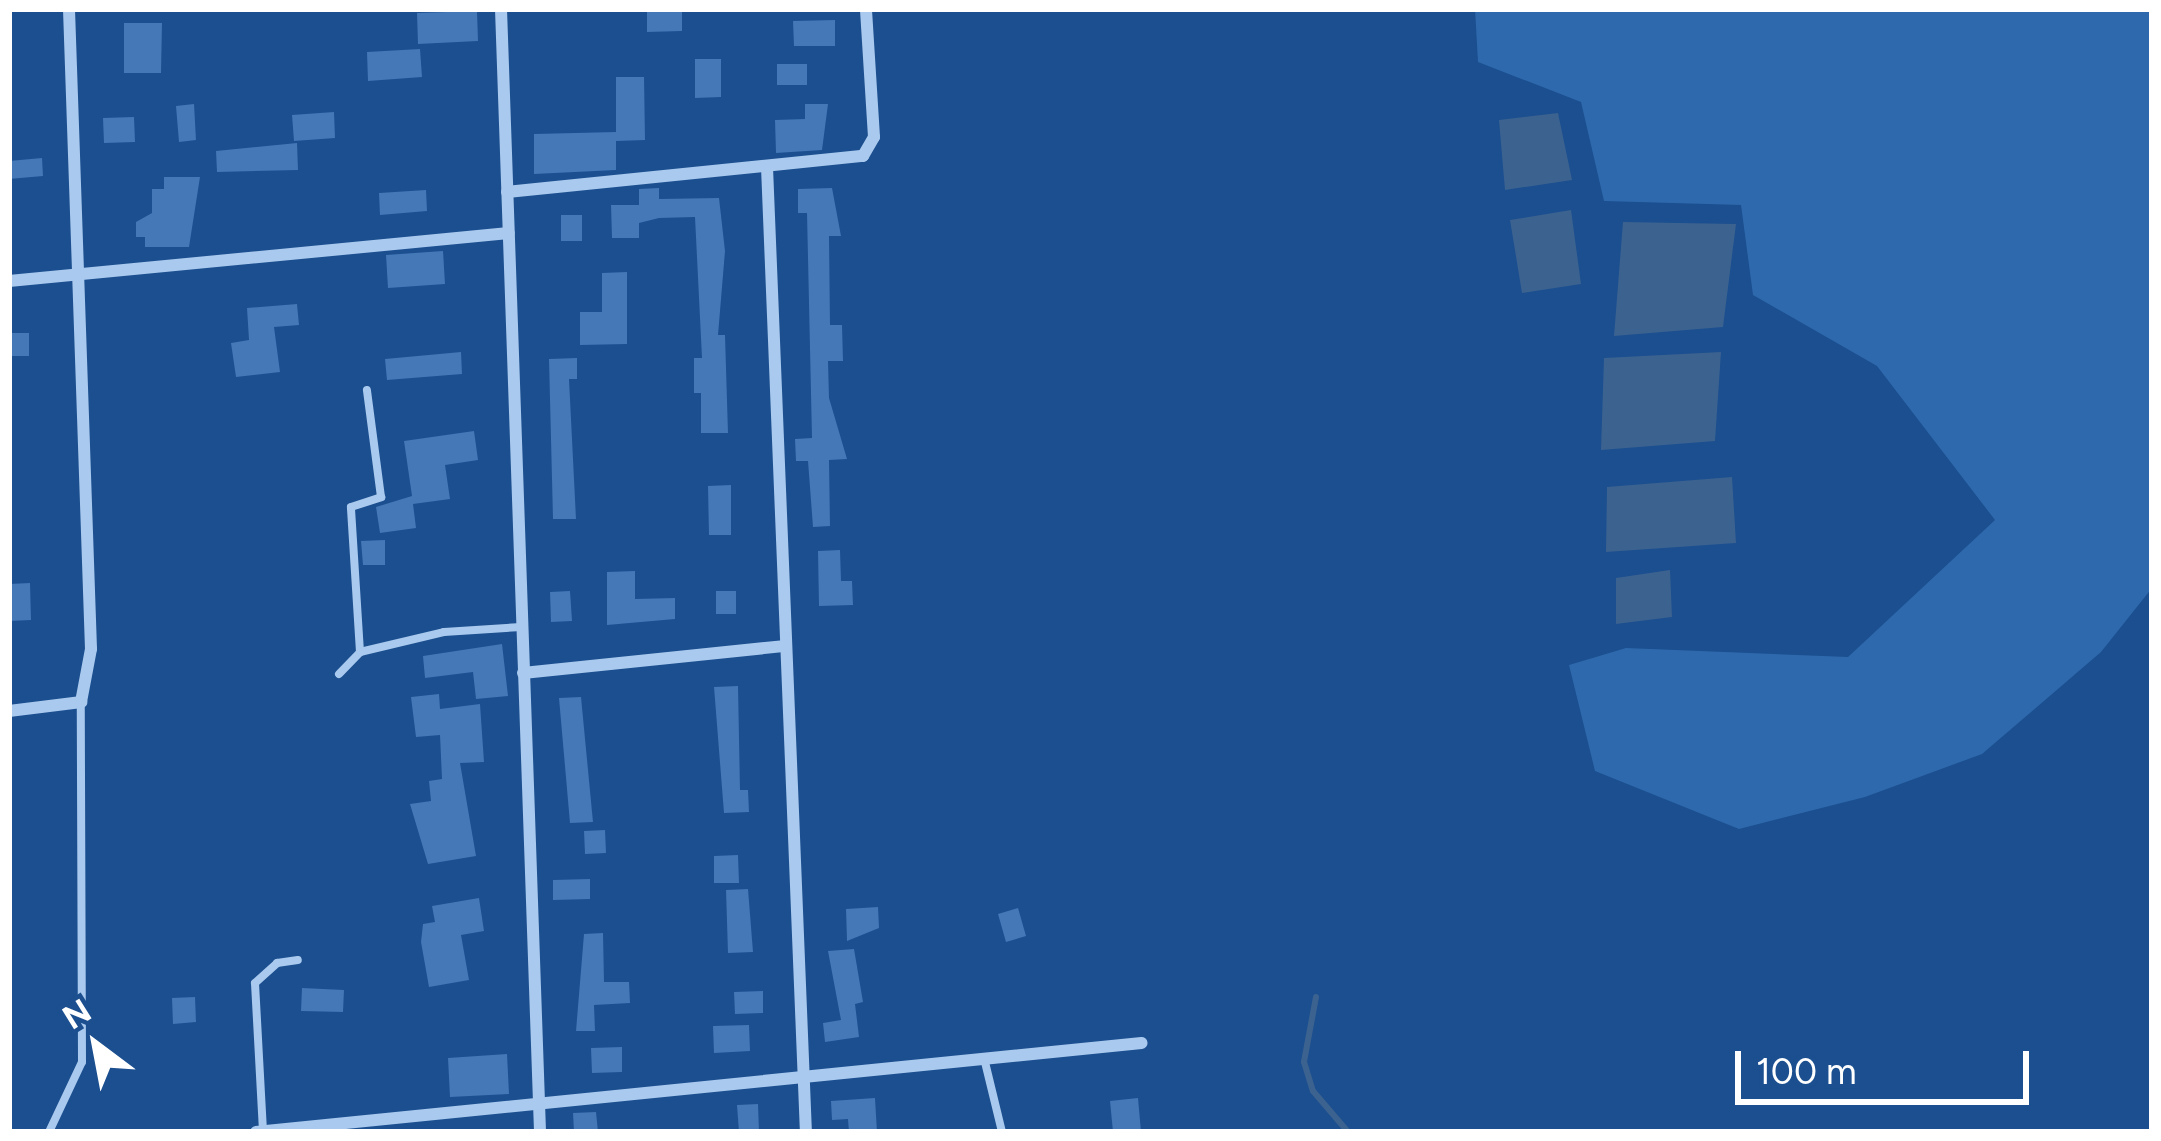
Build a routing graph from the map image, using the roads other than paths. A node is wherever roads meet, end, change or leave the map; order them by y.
1 (69, 9) edge
2 (501, 9) edge
3 (866, 9) edge
4 (767, 167) junction
5 (507, 192) junction
6 (509, 233) junction
7 (78, 275) junction
8 (9, 281) edge
9 (368, 390) dead end
10 (521, 627) junction
11 (787, 646) junction
12 (360, 652) junction
13 (523, 673) junction
14 (340, 674) dead end
15 (81, 702) junction
16 (9, 711) edge
17 (298, 960) dead end
18 (1142, 1043) dead end
19 (984, 1058) junction
20 (804, 1076) junction
21 (538, 1099) junction
22 (259, 1131) edge
23 (49, 1132) edge
24 (540, 1132) edge
25 (806, 1132) edge
26 (1002, 1132) edge

1 - 7 street
2 - 5 street
3 - 4 street
4 - 5 street
4 - 11 street
5 - 6 street
6 - 7 street
6 - 10 street
7 - 8 street
7 - 15 street
9 - 12 lane
10 - 12 lane
10 - 13 street
11 - 13 street
11 - 20 street
12 - 14 lane
13 - 21 street
15 - 16 street
15 - 23 lane
17 - 22 lane
18 - 19 street
19 - 20 street
19 - 26 lane
20 - 21 street
20 - 25 street
21 - 22 street
21 - 24 street

